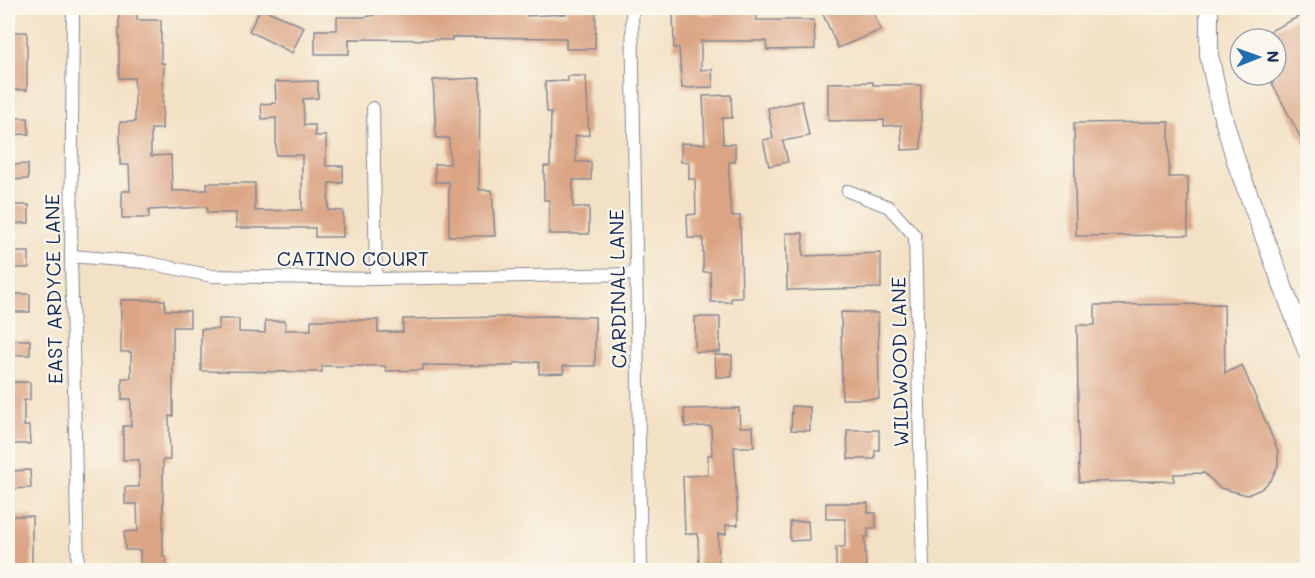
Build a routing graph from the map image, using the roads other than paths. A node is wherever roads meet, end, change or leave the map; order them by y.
1 (73, 8) edge
2 (632, 8) edge
3 (1209, 8) edge
4 (373, 108) dead end
5 (848, 191) dead end
6 (71, 256) junction
7 (636, 274) junction
8 (376, 279) junction
9 (1308, 352) edge
10 (78, 570) edge
11 (641, 570) edge
12 (923, 570) edge

1 - 6 street, EAST ARDYCE LANE
2 - 7 street, CARDINAL LANE
3 - 9 street
4 - 8 street
5 - 12 street, WILDWOOD LANE
6 - 8 street, CATINO COURT
6 - 10 street, EAST ARDYCE LANE
7 - 8 street, CATINO COURT
7 - 11 street, CARDINAL LANE

